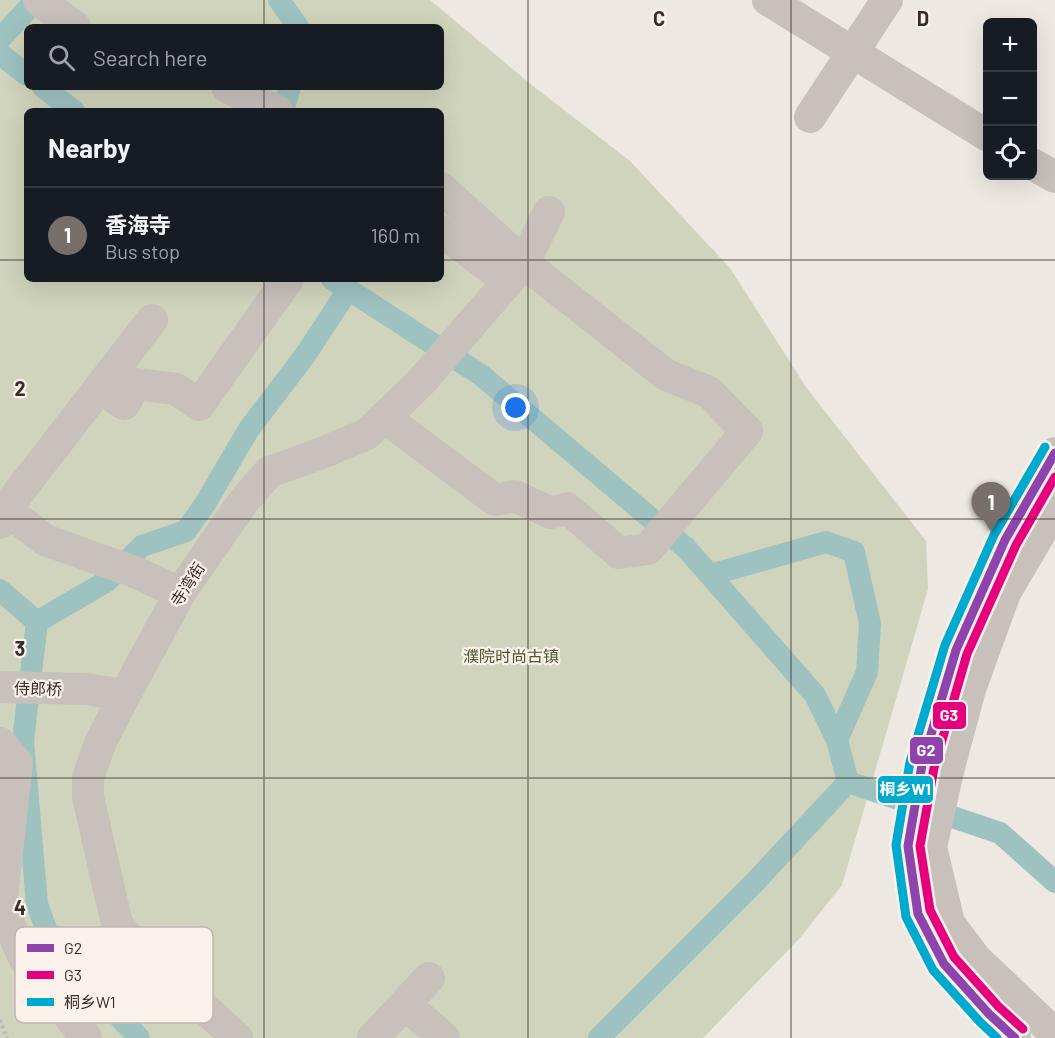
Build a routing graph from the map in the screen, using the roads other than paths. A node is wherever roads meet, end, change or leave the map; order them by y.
1 (39, 0) edge
2 (768, 0) edge
3 (886, 0) edge
4 (71, 24) edge
5 (852, 52) junction
6 (232, 90) edge
7 (271, 108) edge
8 (810, 117) dead end
9 (983, 134) edge
10 (1037, 167) edge
11 (1055, 177) edge
12 (444, 191) edge
13 (549, 212) dead end
14 (444, 233) edge
15 (516, 272) junction
16 (286, 282) edge
17 (152, 320) dead end
18 (101, 388) junction
19 (384, 417) junction
20 (1055, 453) edge
21 (1055, 508) edge
22 (2, 513) edge
23 (180, 593) junction
24 (0, 687) edge
25 (125, 695) junction
26 (0, 743) edge
27 (935, 768) junction
28 (920, 847) junction
29 (120, 927) edge
30 (15, 938) edge
31 (429, 978) dead end
32 (405, 1004) junction
33 (213, 1016) edge
34 (74, 1023) edge
35 (1055, 1034) edge
36 (86, 1038) edge
37 (237, 1038) edge
38 (373, 1038) edge
39 (444, 1038) edge
40 (1015, 1038) edge

1 - 4 street
2 - 5 street
3 - 5 street
5 - 8 street
5 - 9 street
6 - 7 street
10 - 11 street
12 - 15 street
13 - 15 street, 寺湾街
14 - 15 street
15 - 19 street, 寺湾街
15 - 19 street
16 - 18 street
17 - 18 street
18 - 22 street
19 - 23 street, 寺湾街
20 - 27 street
21 - 27 street
22 - 23 street
23 - 25 street, 寺湾街
24 - 25 street, 侍郎桥
25 - 29 street, 寺湾街
26 - 30 street
27 - 28 street
28 - 35 street
28 - 40 street
31 - 32 street
32 - 38 street
32 - 39 street
33 - 37 street, 寺湾街
34 - 36 street

